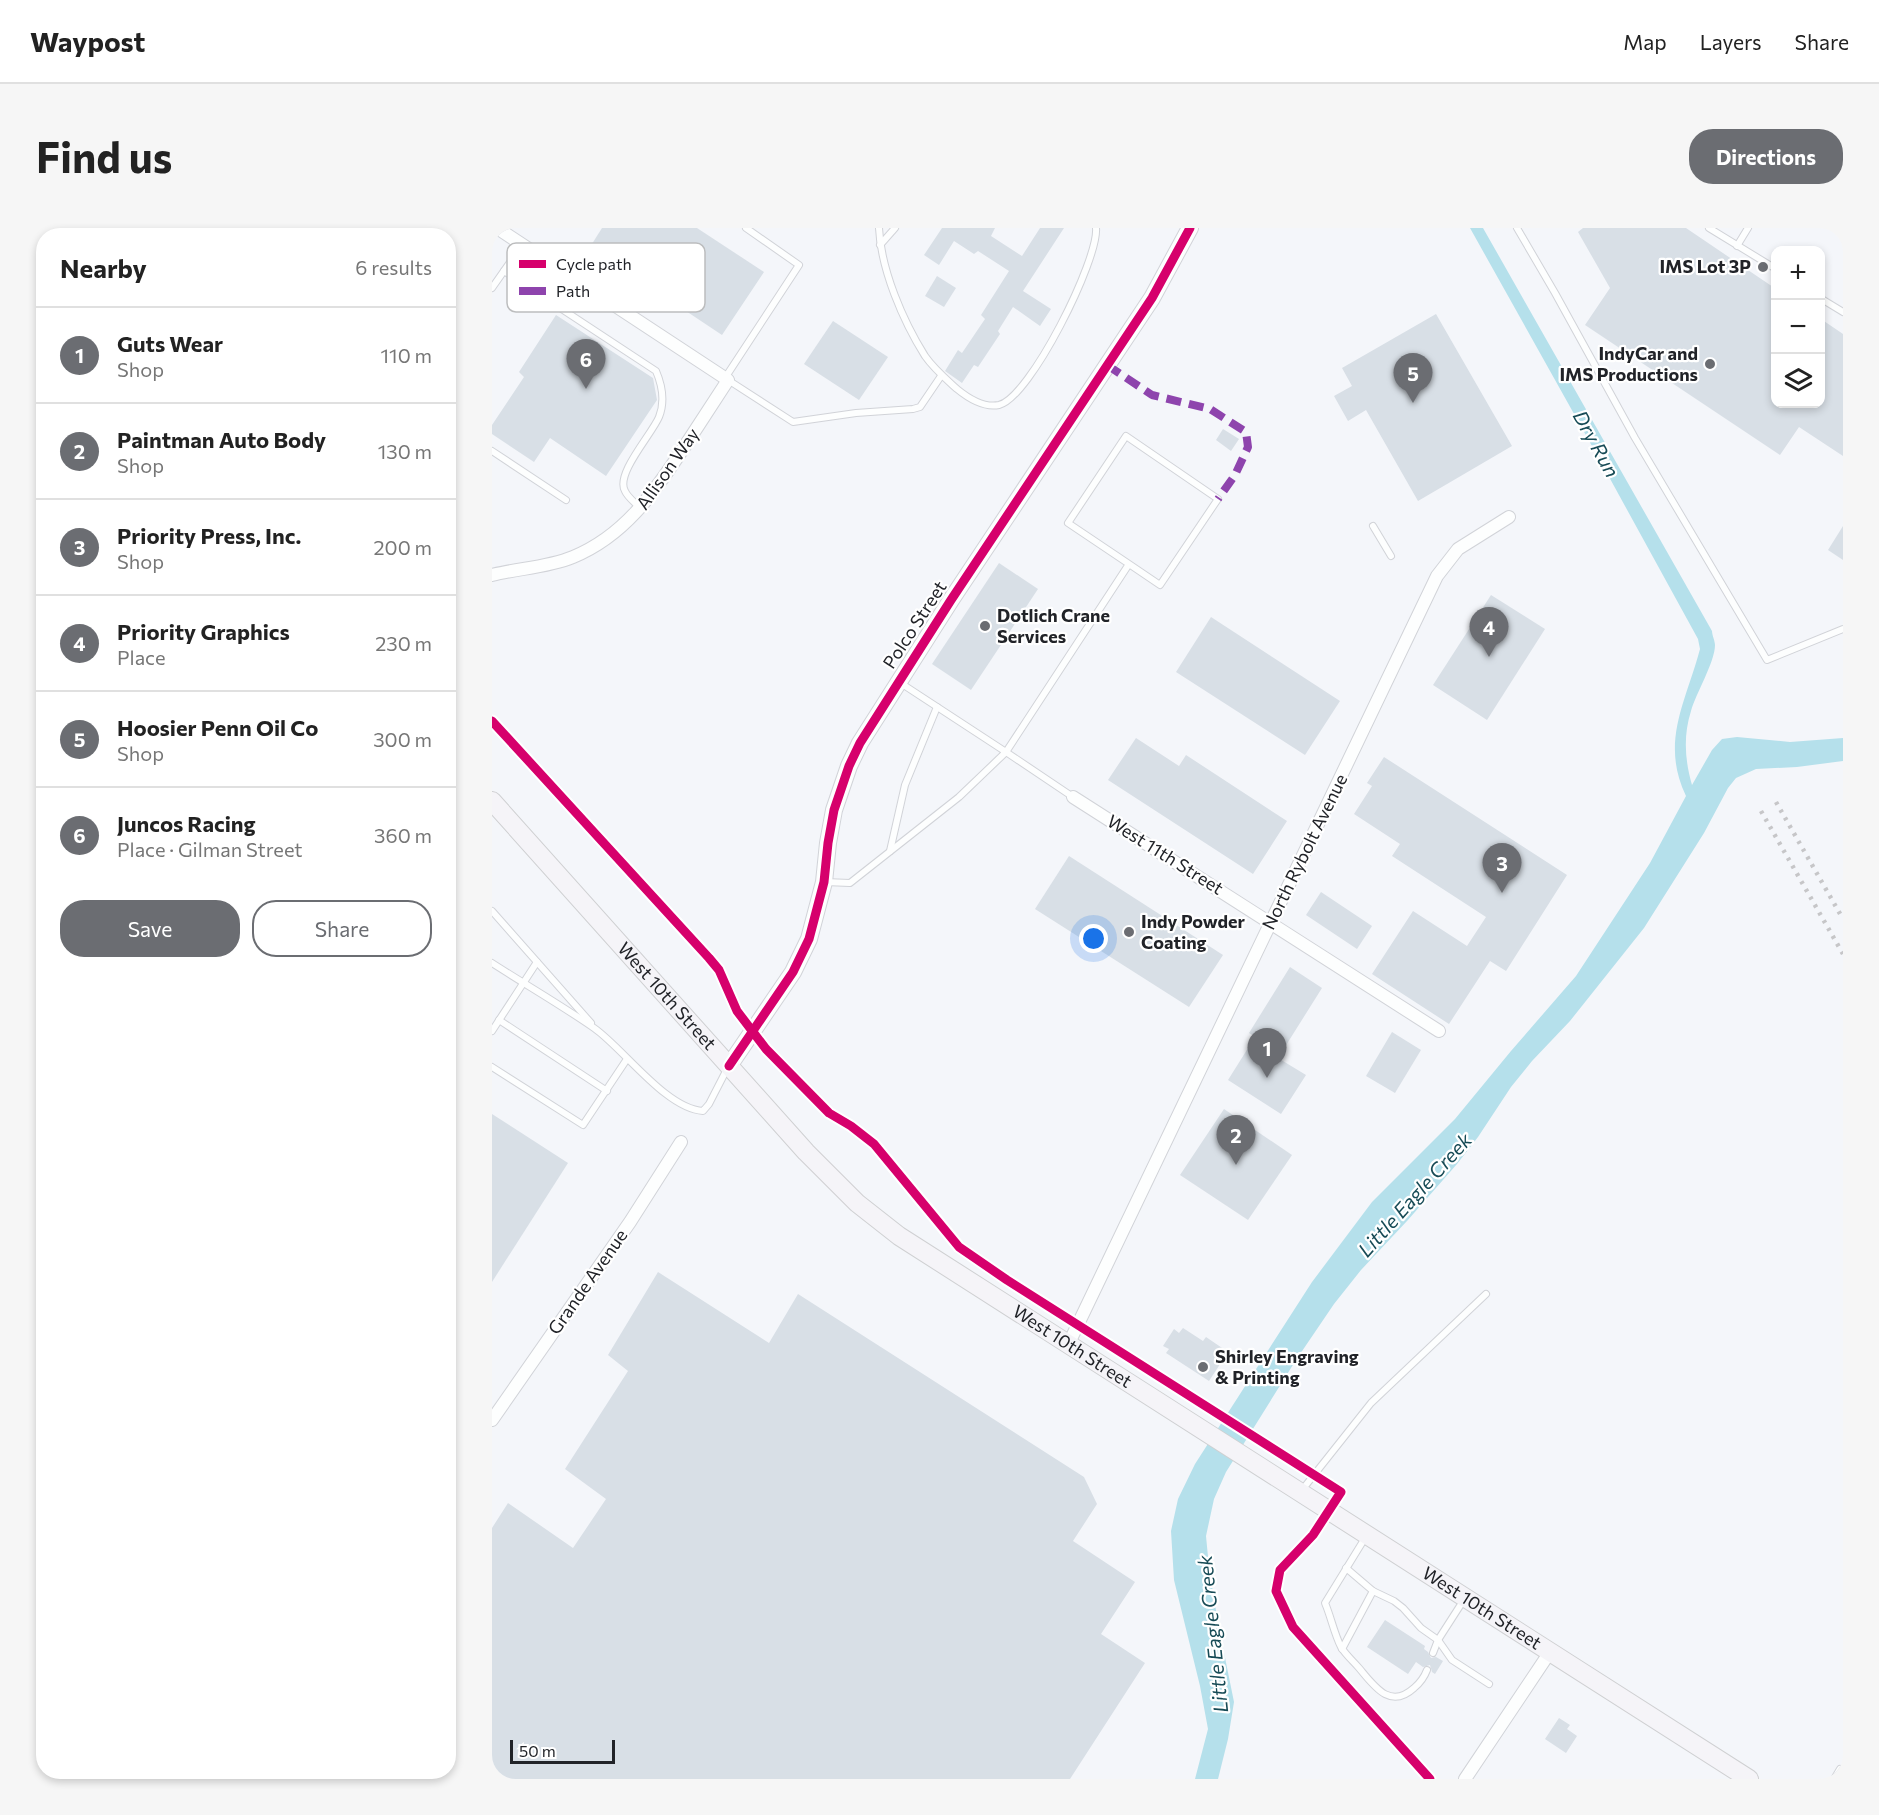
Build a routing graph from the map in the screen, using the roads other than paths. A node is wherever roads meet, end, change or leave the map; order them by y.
1 (746, 228) edge
2 (879, 228) edge
3 (895, 228) edge
4 (1096, 228) edge
5 (1190, 228) edge
6 (1517, 228) edge
7 (1711, 228) edge
8 (1748, 228) edge
9 (502, 230) edge
10 (521, 243) edge
11 (880, 245) junction
12 (1737, 246) junction
13 (507, 266) edge
14 (1771, 266) edge
15 (504, 271) junction
16 (507, 273) edge
17 (492, 288) edge
18 (1824, 300) edge
19 (566, 312) edge
20 (625, 312) edge
21 (1843, 312) edge
22 (941, 376) junction
23 (726, 379) junction
24 (492, 451) edge
25 (566, 500) dead end
26 (641, 509) junction
27 (1509, 517) dead end
28 (1373, 526) dead end
29 (1391, 556) dead end
30 (1129, 564) junction
31 (492, 575) edge
32 (1843, 629) edge
33 (898, 682) junction
34 (937, 707) junction
35 (1006, 752) junction
36 (1073, 797) joint
37 (492, 801) edge
38 (890, 851) junction
39 (824, 882) junction
40 (494, 915) edge
41 (1271, 923) junction
42 (537, 962) junction
43 (492, 963) edge
44 (524, 983) junction
45 (499, 1020) junction
46 (597, 1029) junction
47 (492, 1031) edge
48 (1439, 1031) dead end
49 (627, 1059) junction
50 (729, 1066) junction
51 (492, 1067) edge
52 (607, 1091) junction
53 (681, 1142) dead end
54 (1486, 1294) dead end
55 (1069, 1343) junction
56 (492, 1420) edge
57 (1300, 1492) junction
58 (1367, 1535) junction
59 (1346, 1568) junction
60 (1373, 1591) junction
61 (1465, 1598) junction
62 (1438, 1640) junction
63 (1342, 1649) junction
64 (1550, 1652) junction
65 (1433, 1653) dead end
66 (1427, 1670) dead end
67 (1489, 1684) dead end
68 (1843, 1772) edge
69 (1465, 1779) edge
70 (1749, 1779) edge
71 (1834, 1779) edge

1 - 23 lane
2 - 11 lane
3 - 11 lane
4 - 22 lane
5 - 33 street, Polco Street
6 - 32 lane
7 - 12 lane
8 - 12 lane
9 - 10 street
11 - 22 lane
12 - 14 lane
13 - 15 lane
15 - 16 lane
15 - 17 lane
18 - 21 lane
19 - 26 lane
20 - 23 street
22 - 23 lane
23 - 26 street, Allison Way
24 - 25 lane
26 - 31 street, Allison Way
27 - 41 street, North Rybolt Avenue
28 - 29 lane
30 - 30 lane
30 - 35 lane
33 - 34 lane
33 - 39 street, Polco Street
34 - 35 lane
34 - 38 lane
35 - 36 lane
35 - 38 lane
36 - 41 street, West 11th Street
37 - 50 main road, West 10th Street
38 - 39 lane
39 - 50 street, Polco Street
40 - 42 lane
41 - 48 street, West 11th Street
41 - 55 street, North Rybolt Avenue
42 - 44 lane
42 - 46 lane
43 - 44 lane
44 - 45 lane
44 - 46 lane
45 - 47 lane
45 - 52 lane
46 - 49 lane
49 - 50 lane
49 - 52 lane
50 - 55 main road, West 10th Street
51 - 52 lane
53 - 56 street, Grande Avenue
54 - 57 lane
55 - 57 main road, West 10th Street
57 - 58 main road, West 10th Street
58 - 59 lane
58 - 61 main road, West 10th Street
59 - 60 lane
59 - 63 lane
60 - 62 lane
60 - 63 lane
61 - 62 lane
61 - 64 main road, West 10th Street
62 - 65 lane
62 - 67 lane
63 - 66 lane
64 - 69 street
64 - 70 main road, West 10th Street
68 - 71 lane

